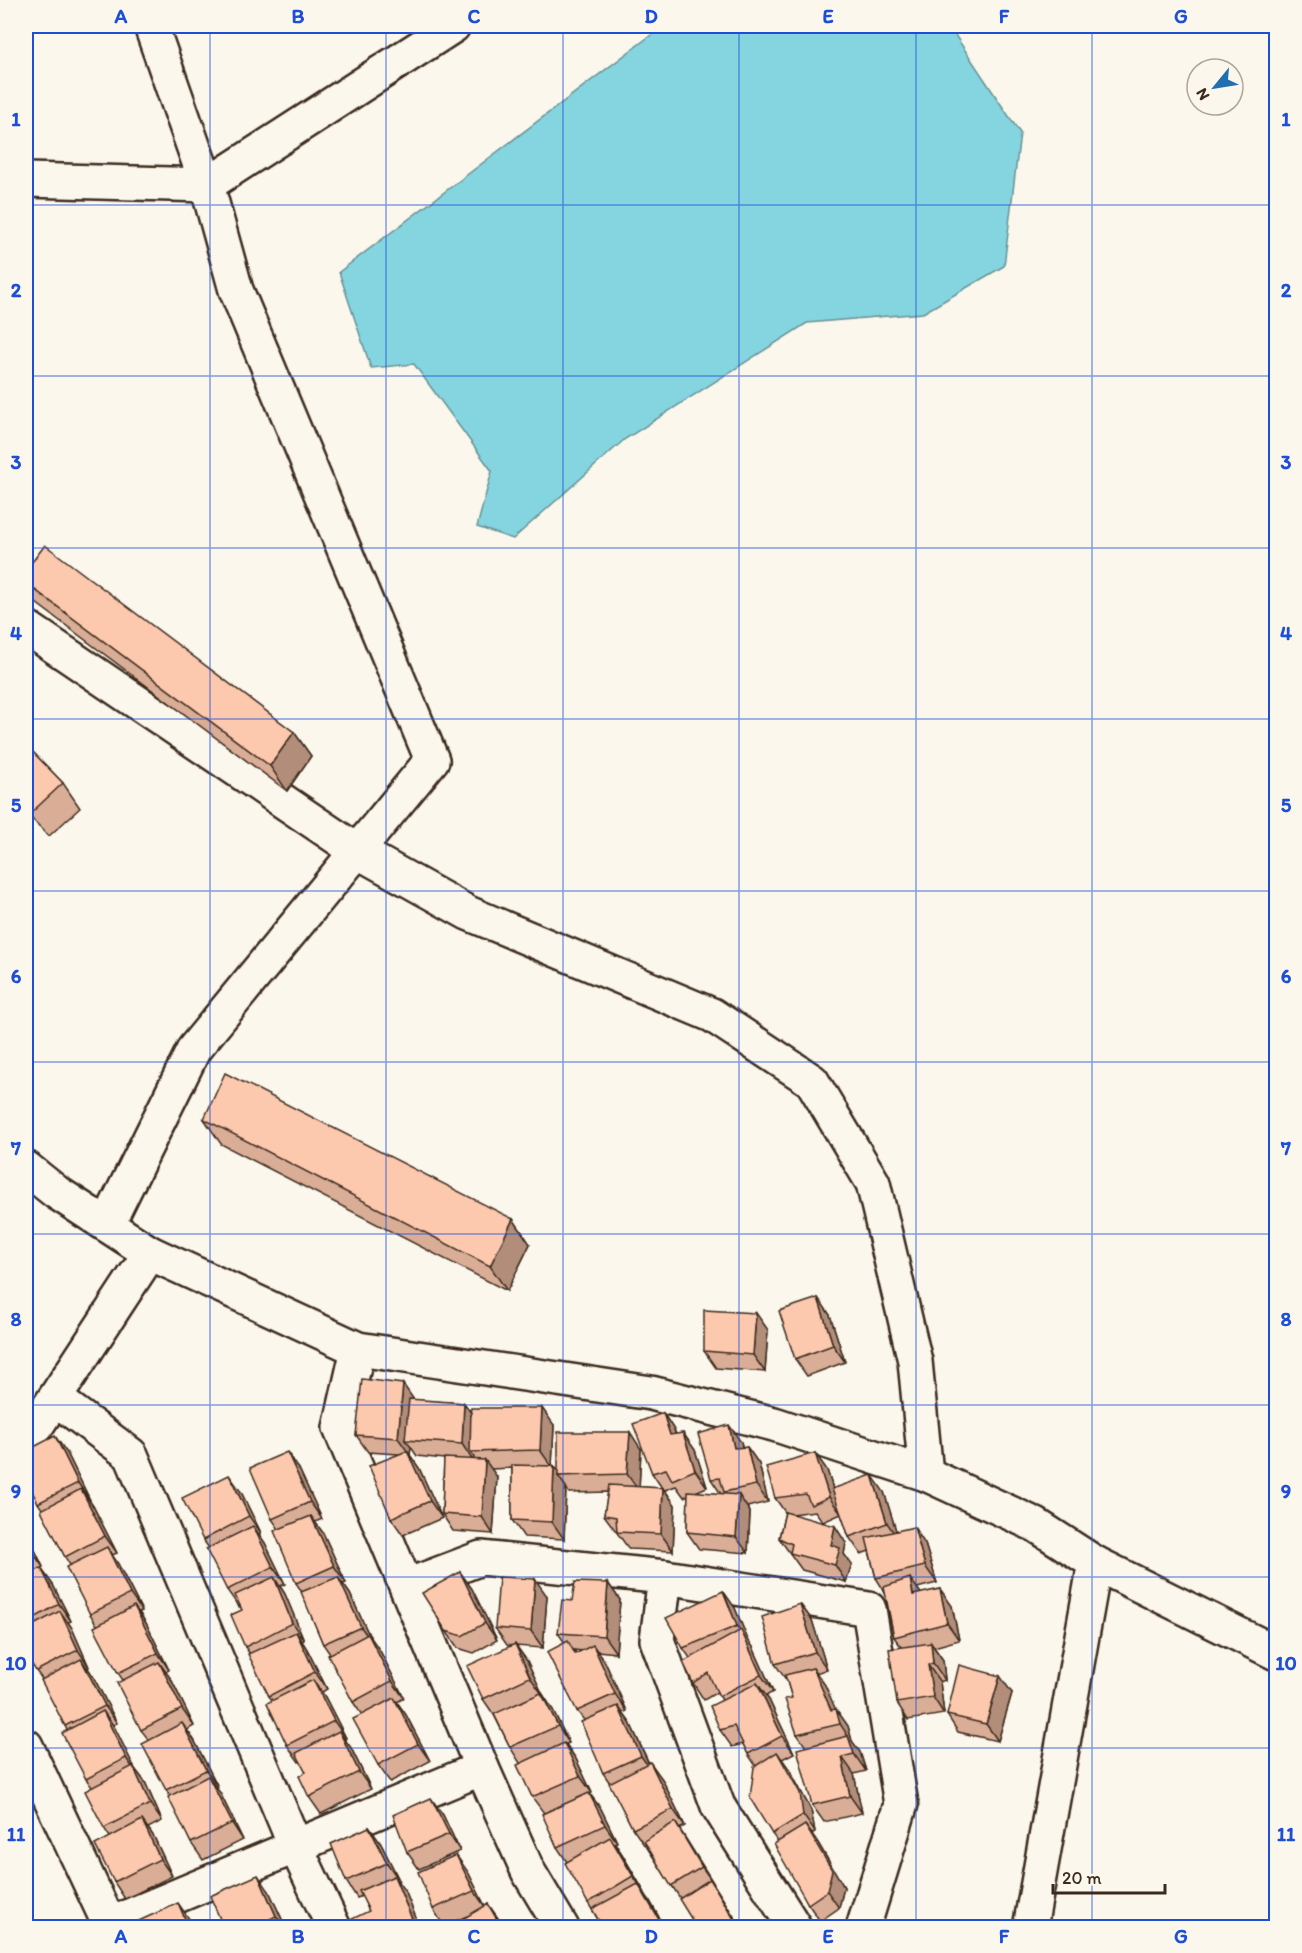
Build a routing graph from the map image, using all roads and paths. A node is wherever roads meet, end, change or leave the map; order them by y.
1 (151, 26) edge
2 (453, 26) edge
3 (26, 180) edge
4 (207, 185) junction
5 (26, 627) edge
6 (357, 851) junction
7 (26, 1168) edge
8 (107, 1225) junction
9 (150, 1253) junction
10 (358, 1349) junction
11 (56, 1399) junction
12 (26, 1442) edge
13 (926, 1474) junction
14 (1095, 1563) junction
15 (666, 1577) junction
16 (407, 1586) junction
17 (1276, 1653) edge
18 (26, 1746) edge
19 (482, 1768) junction
20 (295, 1845) junction
21 (110, 1926) edge
22 (334, 1928) edge
23 (562, 1928) edge
24 (795, 1928) edge
25 (863, 1928) edge
26 (1030, 1928) edge

1 - 4 street
2 - 4 street
3 - 4 street
4 - 6 street
5 - 6 street
6 - 8 street
6 - 13 street
7 - 8 street
8 - 9 street
9 - 10 street
9 - 11 street
10 - 13 street
10 - 16 street
11 - 12 street
11 - 20 street
13 - 14 street
14 - 17 street
14 - 26 street
15 - 16 street
15 - 24 street
15 - 25 street
16 - 19 street
18 - 21 street
19 - 20 street
19 - 23 street
20 - 21 street
20 - 22 street

